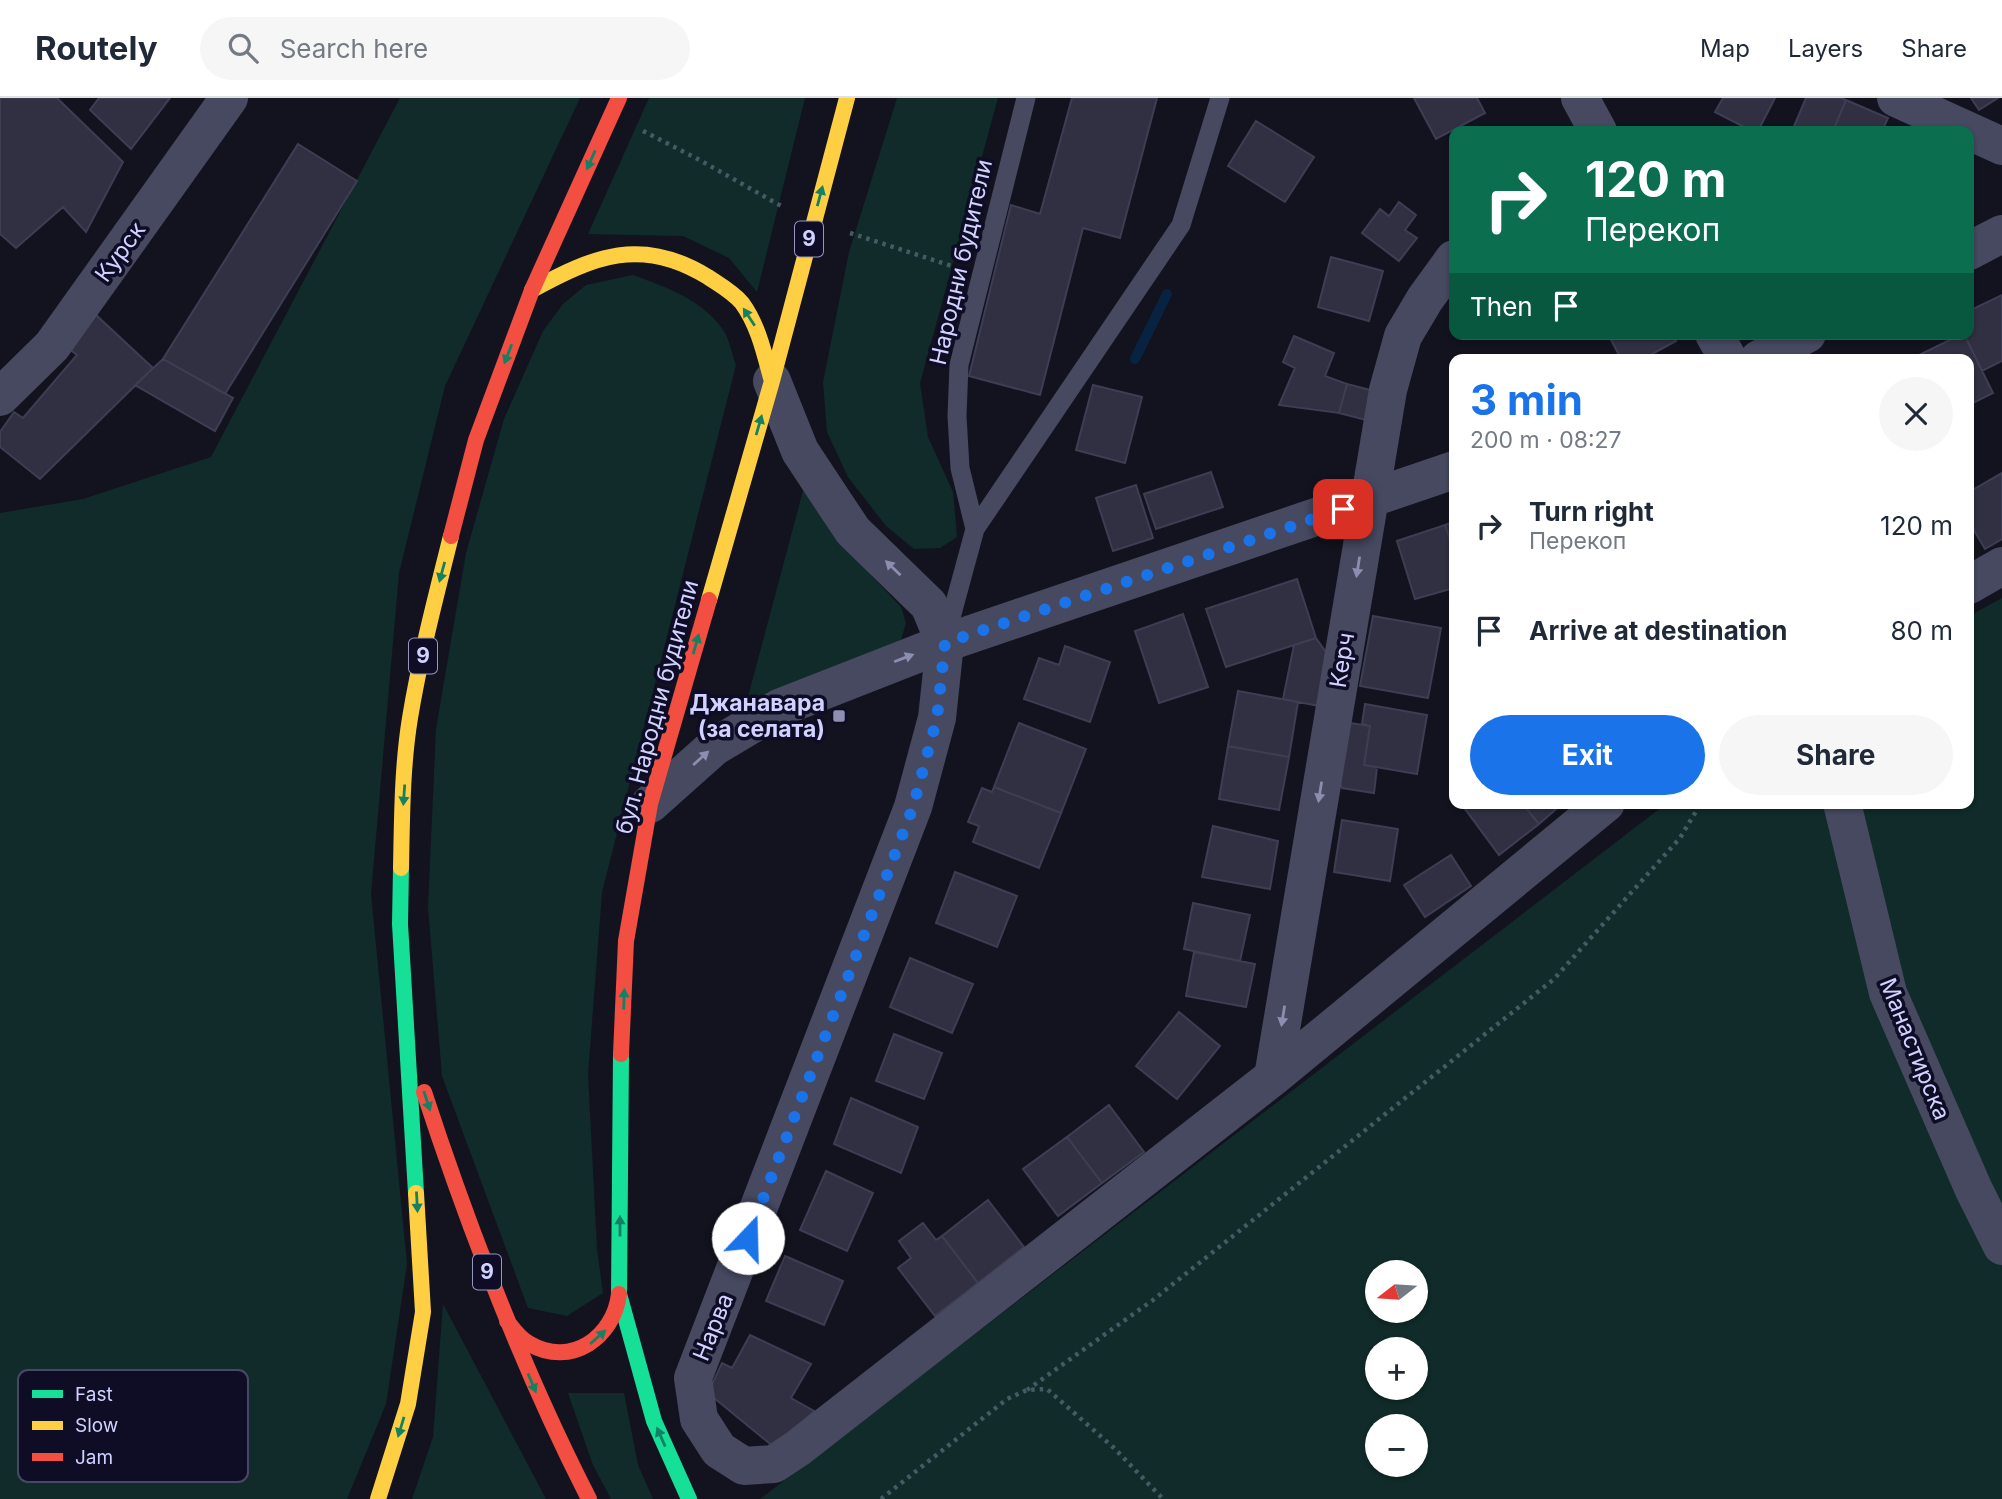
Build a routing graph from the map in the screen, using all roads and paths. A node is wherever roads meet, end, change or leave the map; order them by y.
1 (229, 98) edge
2 (619, 98) edge
3 (846, 98) edge
4 (1026, 98) edge
5 (1220, 98) edge
6 (1580, 98) edge
7 (1896, 98) edge
8 (1595, 126) edge
9 (1958, 126) edge
10 (1974, 133) edge
11 (2002, 146) edge
12 (2002, 234) edge
13 (1974, 248) edge
14 (1449, 266) edge
15 (533, 290) junction
16 (1795, 340) edge
17 (1769, 354) edge
18 (772, 380) junction
19 (0, 397) edge
20 (1449, 472) edge
21 (1369, 500) junction
22 (975, 529) junction
23 (2002, 566) edge
24 (1974, 582) edge
25 (945, 643) junction
26 (650, 804) junction
27 (1599, 809) edge
28 (1697, 809) edge
29 (1843, 809) edge
30 (407, 1036) junction
31 (1273, 1077) junction
32 (2002, 1246) edge
33 (619, 1294) junction
34 (502, 1313) junction
35 (1027, 1390) junction
36 (378, 1499) edge
37 (589, 1499) edge
38 (689, 1499) edge
39 (881, 1499) edge
40 (1163, 1499) edge

1 - 19 street, Курск
2 -> 15 main road, 9
18 -> 3 main road, бул. Народни будители / 9
4 - 22 lane, Народни будители
5 - 22 lane
6 - 8 street
7 - 9 street
10 - 11 street
12 - 13 street
14 - 21 street, Керч
18 -> 15 main road
15 -> 30 main road, 9
16 - 17 street
25 -> 18 street
26 -> 18 main road, бул. Народни будители / 9
20 - 21 street
21 - 25 street
21 -> 31 street, Керч
22 - 25 lane, Народни будители
23 - 24 street
26 -> 25 street
25 - 31 street, Нарва
33 -> 26 main road, бул. Народни будители / 9
27 - 31 street, Нарва
28 - 35 path
29 - 32 street, Манастирска
30 -> 34 main road, 9
30 -> 36 main road
34 -> 33 main road
38 -> 33 main road, бул. Народни будители / 9
34 -> 37 main road, 9
35 - 39 path
35 - 40 path

